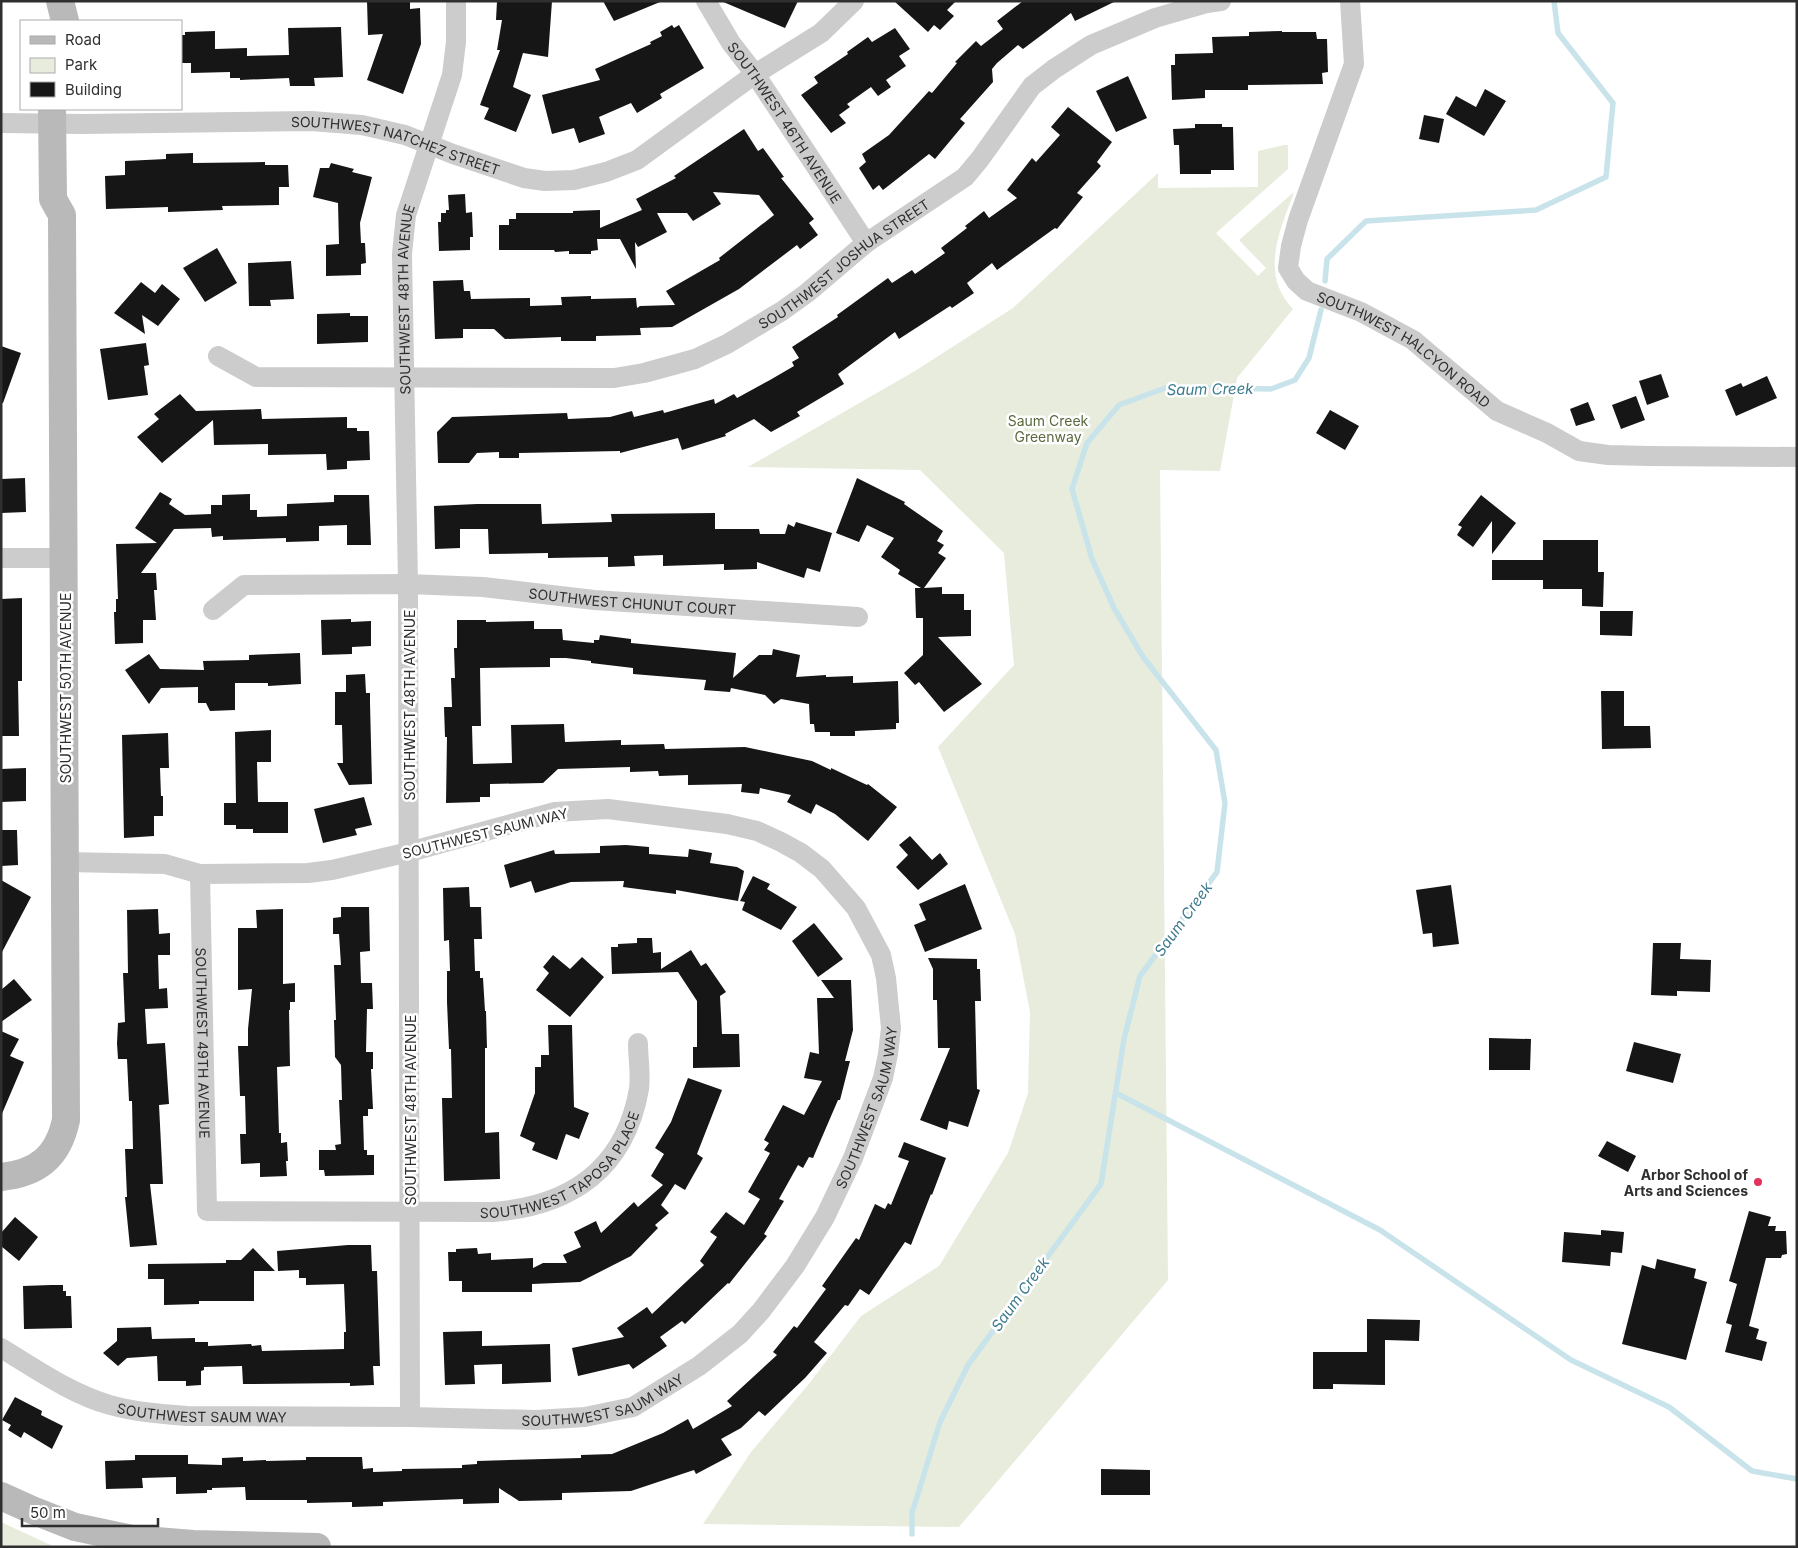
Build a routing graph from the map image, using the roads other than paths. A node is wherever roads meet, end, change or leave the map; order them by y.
1 (456, 1) edge
2 (706, 1) edge
3 (854, 1) edge
4 (1221, 1) edge
5 (1350, 1) edge
6 (755, 74) junction
7 (61, 116) edge
8 (1, 122) edge
9 (430, 145) junction
10 (866, 243) junction
11 (218, 356) dead end
12 (403, 377) junction
13 (1797, 457) edge
14 (1, 558) edge
15 (65, 558) junction
16 (408, 584) junction
17 (213, 610) dead end
18 (858, 617) dead end
19 (409, 852) junction
20 (65, 862) junction
21 (200, 874) junction
22 (638, 1043) dead end
23 (1, 1177) edge
24 (207, 1211) joint
25 (410, 1212) junction
26 (1, 1348) edge
27 (410, 1417) junction
28 (1, 1496) edge
29 (316, 1547) edge

1 - 9 street, SOUTHWEST 48TH AVENUE
2 - 6 street, SOUTHWEST 46TH AVENUE
3 - 6 street, SOUTHWEST NATCHEZ STREET
4 - 10 street, SOUTHWEST JOSHUA STREET
5 - 13 street, SOUTHWEST HALCYON ROAD
6 - 9 street, SOUTHWEST NATCHEZ STREET
6 - 10 street, SOUTHWEST 46TH AVENUE
7 - 8 street, SOUTHWEST NATCHEZ STREET
7 - 9 street, SOUTHWEST NATCHEZ STREET
7 - 15 street, SOUTHWEST 50TH AVENUE
9 - 12 street, SOUTHWEST 48TH AVENUE
10 - 12 street, SOUTHWEST JOSHUA STREET
11 - 12 street, SOUTHWEST JOSHUA STREET
12 - 16 street, SOUTHWEST 48TH AVENUE
14 - 15 street
15 - 20 street, SOUTHWEST 50TH AVENUE
16 - 17 street, SOUTHWEST CHUNUT COURT
16 - 18 street, SOUTHWEST CHUNUT COURT
16 - 19 street, SOUTHWEST 48TH AVENUE
19 - 21 street, SOUTHWEST SAUM WAY
19 - 25 street, SOUTHWEST 48TH AVENUE
19 - 27 street, SOUTHWEST SAUM WAY
20 - 21 street, SOUTHWEST SAUM WAY
20 - 23 street, SOUTHWEST 50TH AVENUE
21 - 24 street, SOUTHWEST 49TH AVENUE
22 - 25 street, SOUTHWEST TAPOSA PLACE
24 - 25 street, SOUTHWEST TAPOSA PLACE
25 - 27 street, SOUTHWEST 48TH AVENUE
26 - 27 street, SOUTHWEST SAUM WAY
28 - 29 street

